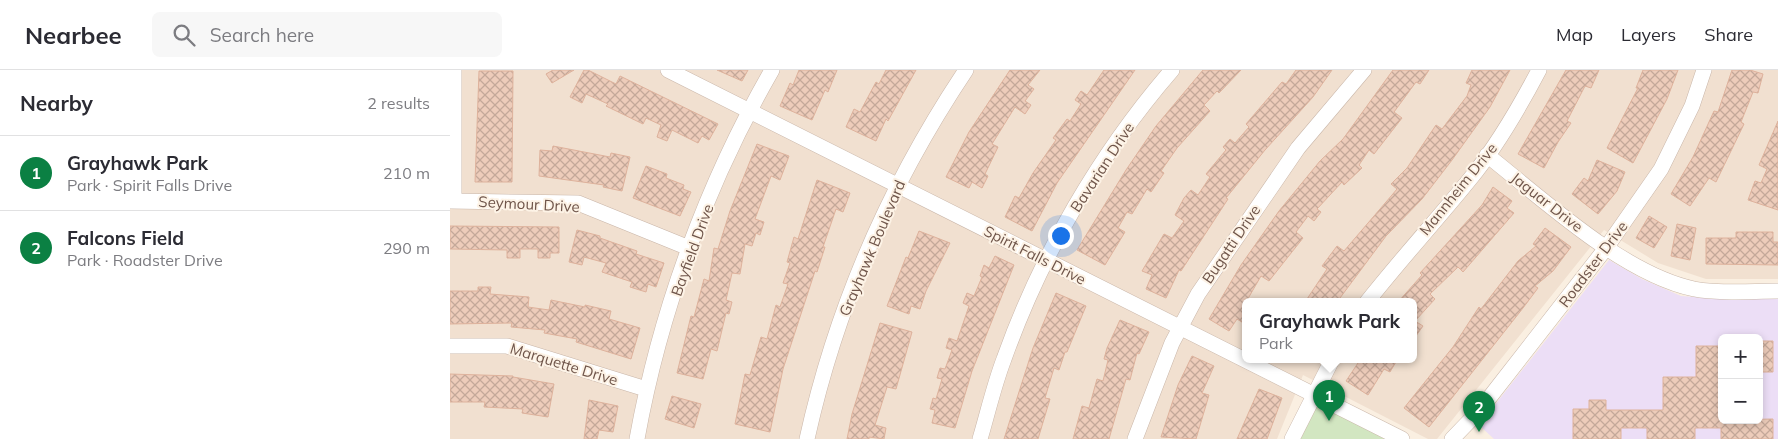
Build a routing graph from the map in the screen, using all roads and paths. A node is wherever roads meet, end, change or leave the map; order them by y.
1 (454, 70) edge
2 (668, 70) edge
3 (772, 70) edge
4 (966, 70) edge
5 (1172, 70) edge
6 (1364, 70) edge
7 (1539, 70) edge
8 (1704, 70) edge
9 (748, 111) junction
10 (1487, 155) junction
11 (897, 186) junction
12 (452, 201) edge
13 (689, 248) junction
14 (1606, 248) junction
15 (1046, 261) junction
16 (1778, 291) edge
17 (1370, 298) edge
18 (1179, 328) junction
19 (450, 346) edge
20 (1242, 359) edge
21 (1251, 363) edge
22 (1330, 363) edge
23 (646, 388) junction
24 (1314, 394) junction
25 (637, 439) edge
26 (807, 439) edge
27 (980, 439) edge
28 (1135, 439) edge
29 (1292, 439) edge
30 (1402, 439) edge
31 (1452, 439) edge

1 - 12 street
2 - 9 street, Spirit Falls Drive
3 - 9 street, Bayfield Drive
4 - 11 street, Grayhawk Boulevard
5 - 15 street, Bavarian Drive
6 - 18 street, Bugatti Drive
7 - 10 street, Mannheim Drive
8 - 14 street, Roadster Drive
9 - 11 street, Spirit Falls Drive
9 - 13 street, Bayfield Drive
10 - 14 street, Jaguar Drive
10 - 17 street, Mannheim Drive
11 - 15 street, Spirit Falls Drive
11 - 26 street, Grayhawk Boulevard
12 - 13 street, Seymour Drive
13 - 23 street, Bayfield Drive
14 - 16 street, Jaguar Drive
14 - 31 street, Roadster Drive
15 - 18 street, Spirit Falls Drive
15 - 27 street, Bavarian Drive
18 - 20 street, Spirit Falls Drive
18 - 28 street, Bugatti Drive
19 - 23 street, Marquette Drive
21 - 24 street, Spirit Falls Drive
22 - 24 street
23 - 25 street, Bayfield Drive
24 - 29 street
24 - 30 street, Spirit Falls Drive

